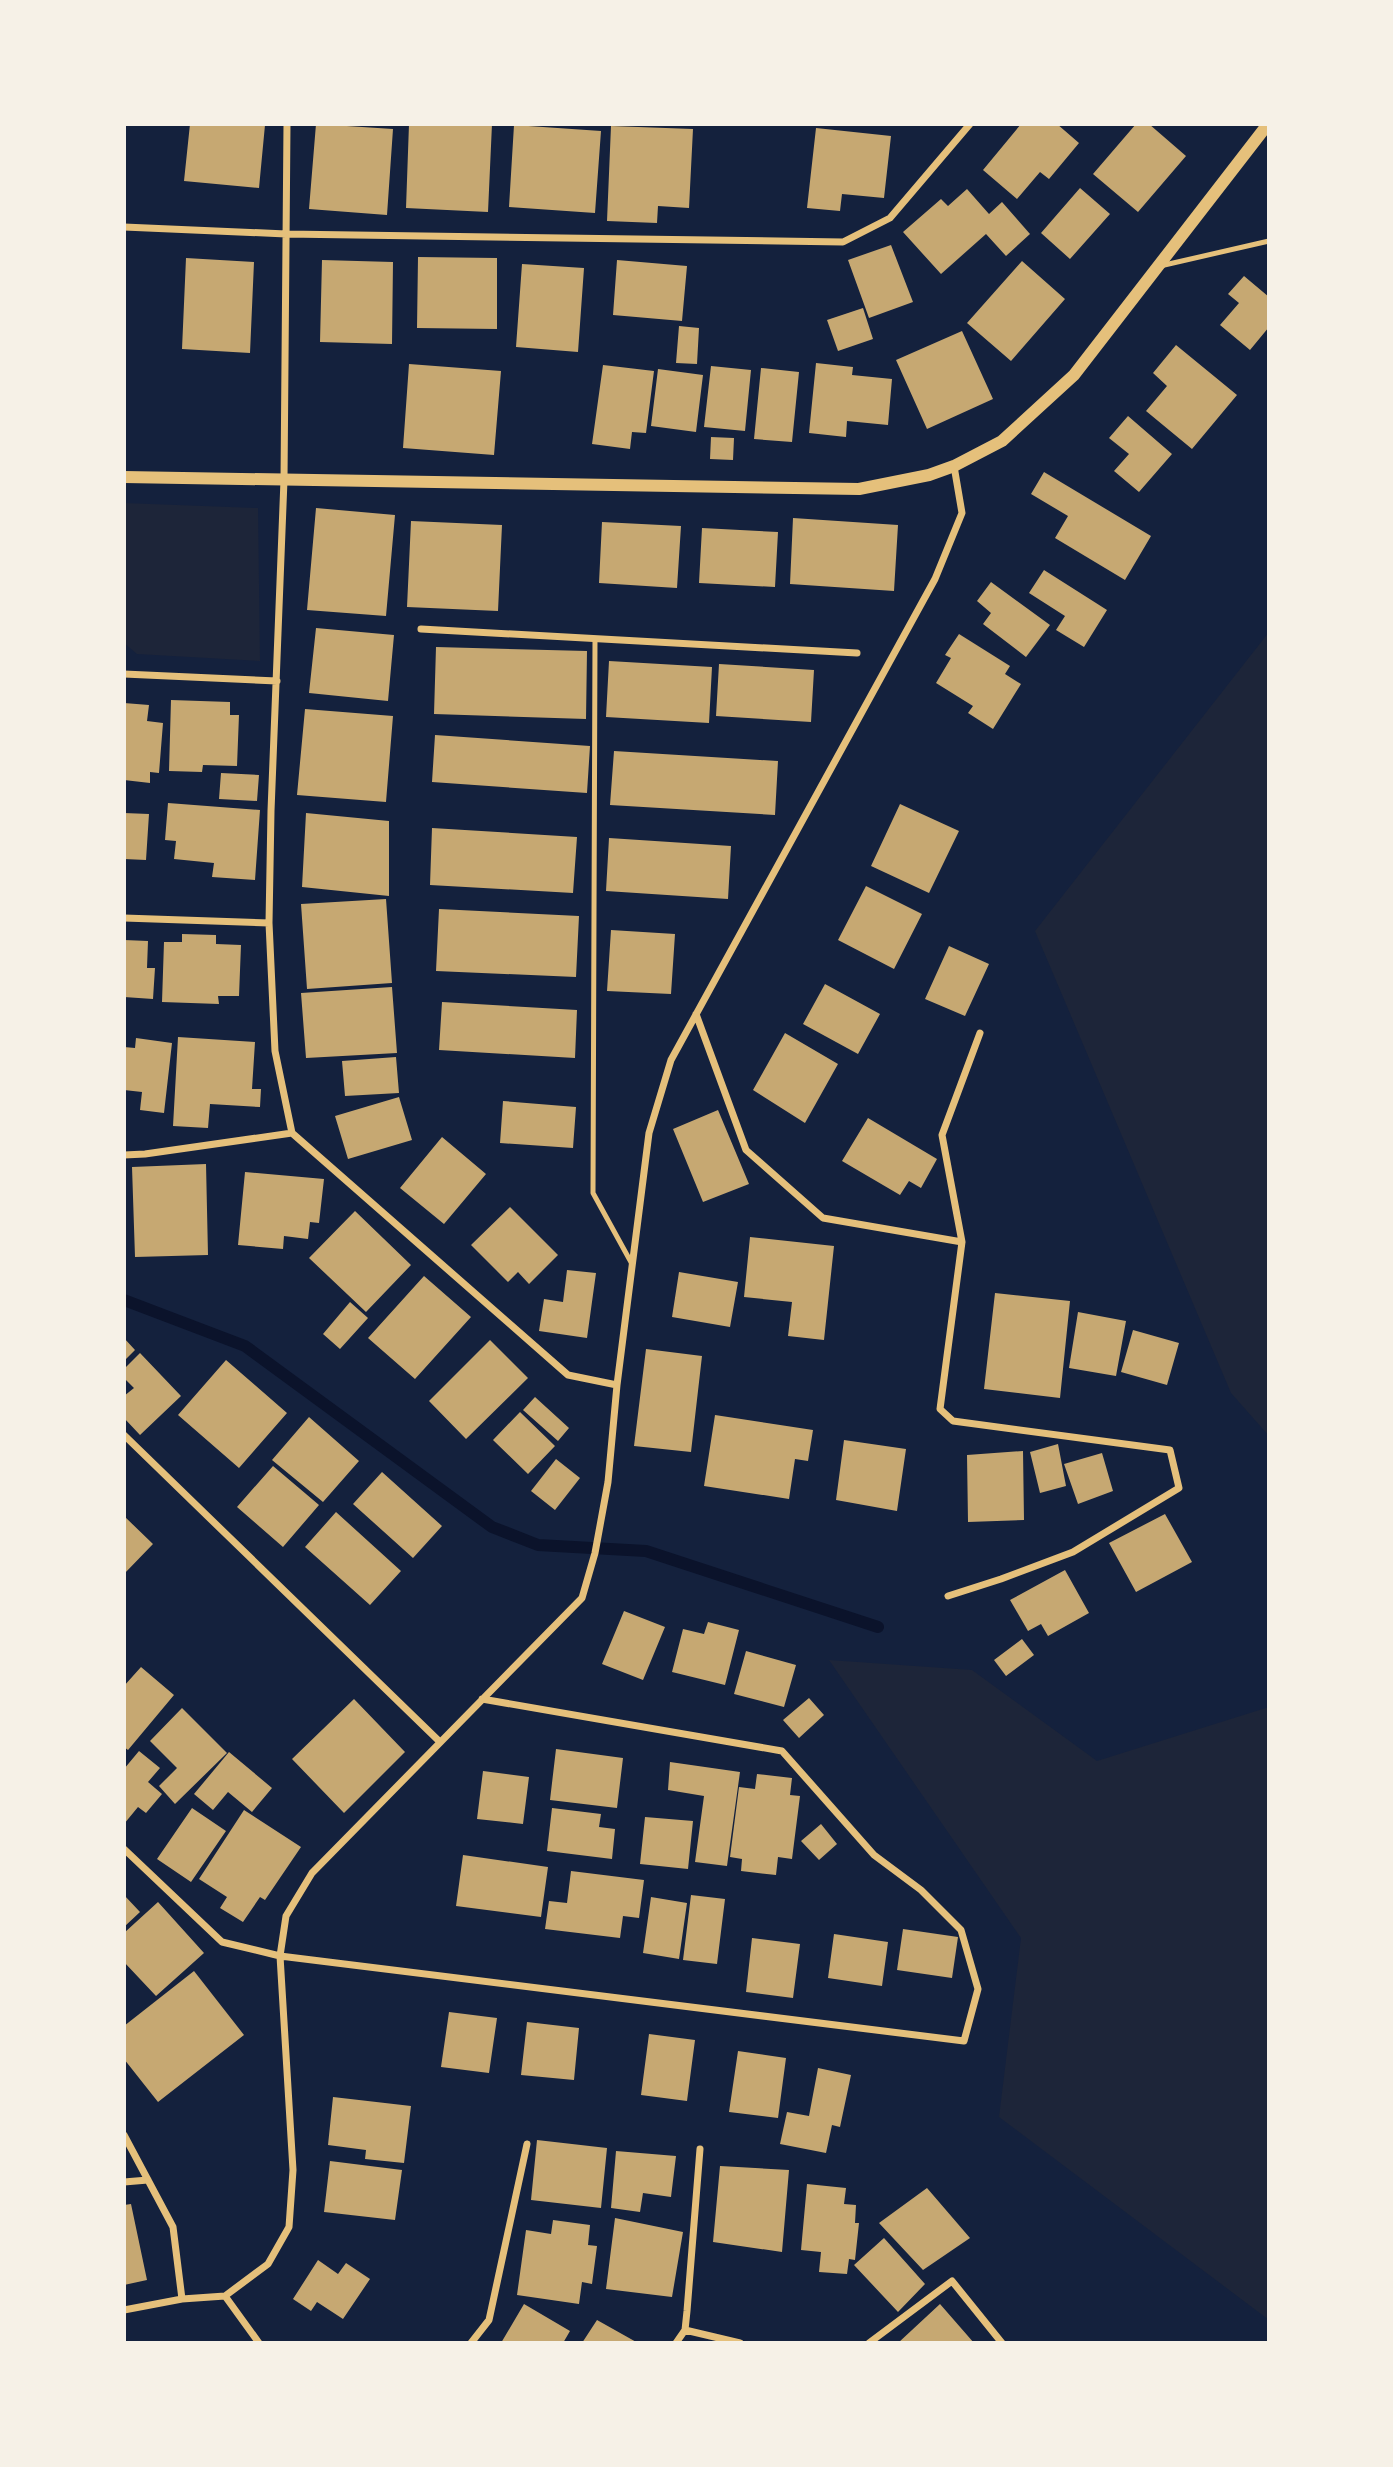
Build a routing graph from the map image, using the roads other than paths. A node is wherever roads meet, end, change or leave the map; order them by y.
1 (287, 124) edge
2 (970, 124) edge
3 (1268, 124) edge
4 (124, 227) edge
5 (286, 234) junction
6 (1269, 241) edge
7 (1157, 266) junction
8 (954, 466) junction
9 (124, 477) edge
10 (284, 480) junction
11 (421, 629) dead end
12 (595, 639) junction
13 (857, 653) dead end
14 (124, 674) edge
15 (277, 681) junction
16 (124, 918) edge
17 (269, 923) junction
18 (696, 1014) junction
19 (980, 1033) dead end
20 (292, 1133) junction
21 (124, 1155) edge
22 (962, 1242) junction
23 (632, 1264) junction
24 (617, 1385) junction
25 (124, 1435) edge
26 (948, 1596) dead end
27 (482, 1699) junction
28 (440, 1742) junction
29 (124, 1849) edge
30 (280, 1956) junction
31 (124, 2135) edge
32 (527, 2144) dead end
33 (700, 2149) dead end
34 (148, 2180) junction
35 (124, 2182) edge
36 (225, 2296) junction
37 (182, 2299) junction
38 (124, 2310) edge
39 (685, 2330) junction
40 (259, 2343) edge
41 (471, 2343) edge
42 (676, 2343) edge
43 (740, 2343) edge
44 (869, 2343) edge
45 (1002, 2343) edge

1 - 5 street
2 - 5 street
3 - 7 street
4 - 5 street
5 - 10 street
6 - 7 lane
7 - 8 street
8 - 10 street
8 - 18 street
9 - 10 street
10 - 15 street
11 - 12 street
12 - 13 street
12 - 23 lane
14 - 15 street
15 - 17 street
16 - 17 street
17 - 20 street
18 - 22 street
18 - 23 street
19 - 22 street
20 - 21 street
20 - 24 street
22 - 26 street
23 - 24 street
24 - 27 street
25 - 28 street
27 - 28 street
27 - 30 street
28 - 30 street
29 - 30 street
30 - 36 street
31 - 34 street
32 - 41 street
33 - 39 street
34 - 35 street
34 - 37 street
36 - 37 street
36 - 40 street
37 - 38 street
39 - 42 street
39 - 43 street
44 - 45 street

